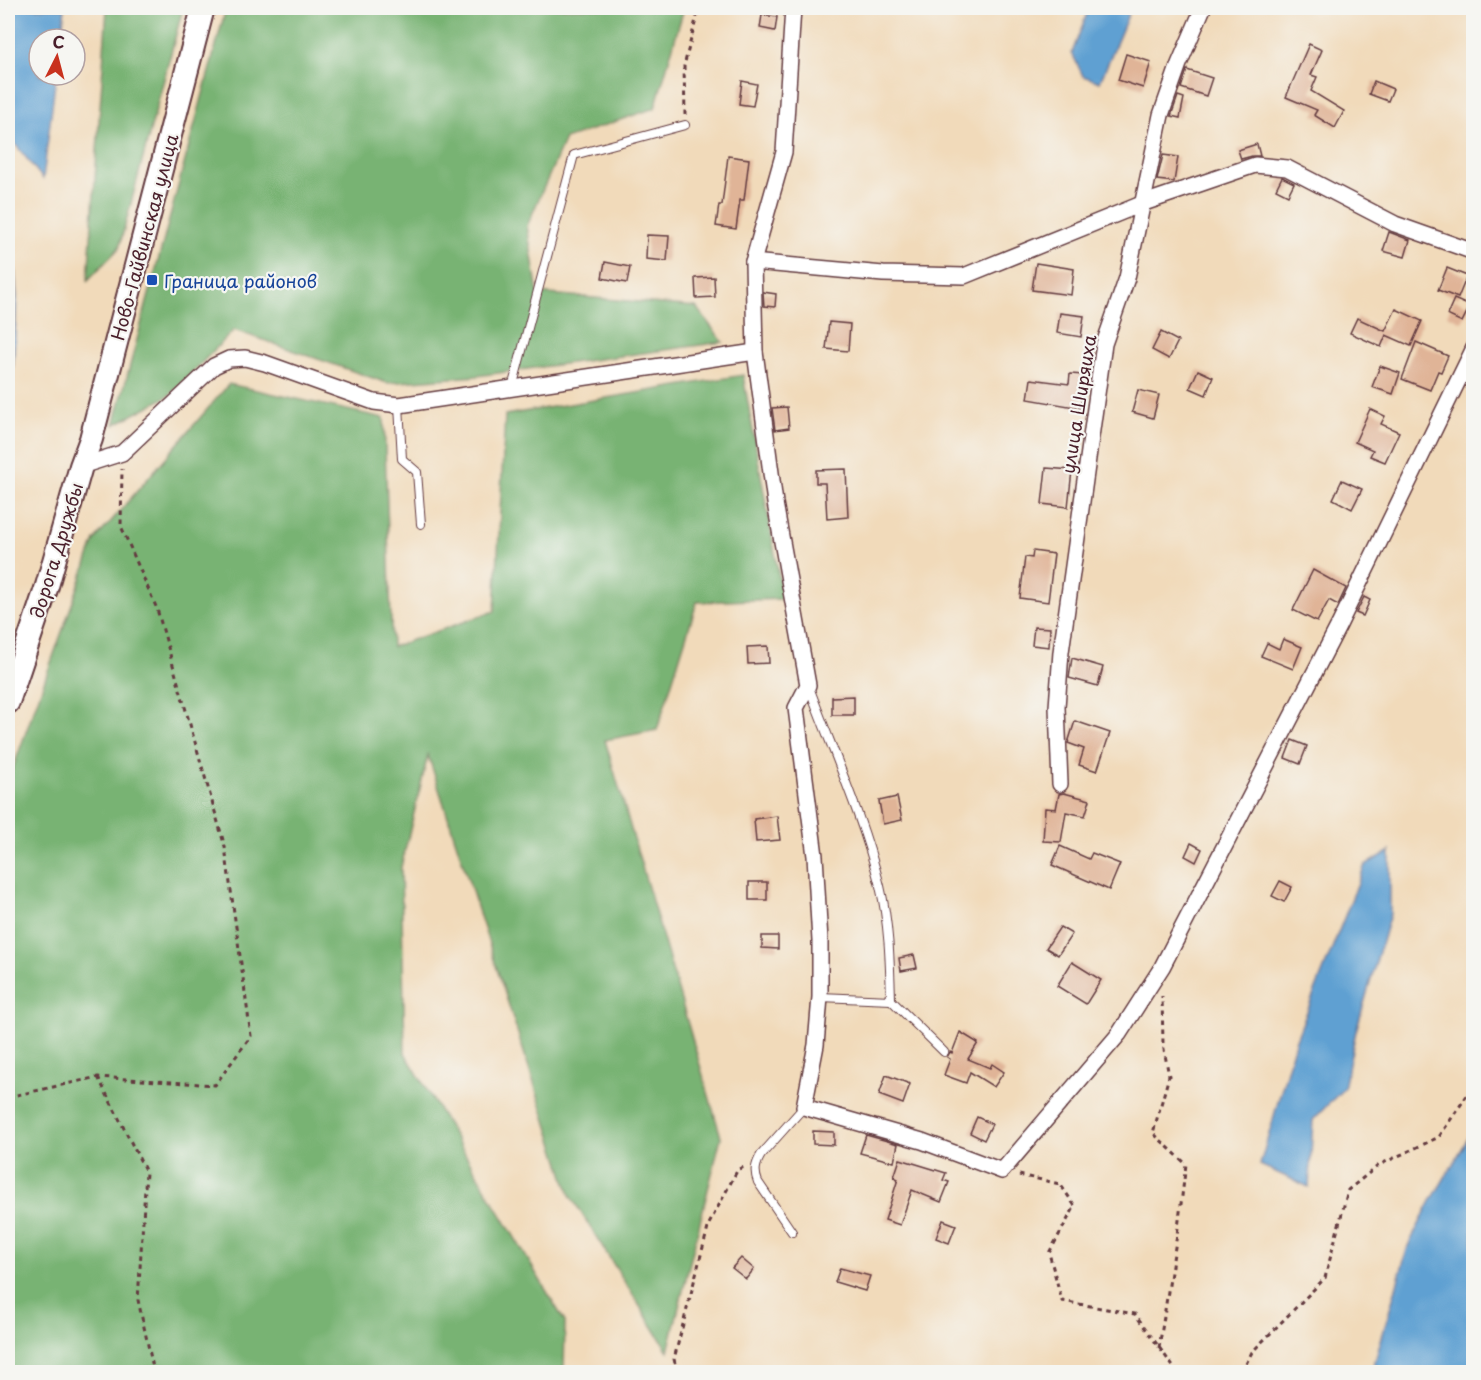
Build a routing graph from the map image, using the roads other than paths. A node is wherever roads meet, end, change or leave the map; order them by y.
1 (203, 8) edge
2 (793, 8) edge
3 (1203, 8) edge
4 (685, 125) road end
5 (1144, 202) junction
6 (1473, 252) edge
7 (753, 262) junction
8 (1473, 348) edge
9 (755, 352) junction
10 (512, 388) junction
11 (399, 405) junction
12 (81, 466) junction
13 (421, 524) dead end
14 (808, 685) junction
15 (8, 702) edge
16 (1060, 784) dead end
17 (820, 997) junction
18 (891, 1000) junction
19 (944, 1052) dead end
20 (804, 1107) junction
21 (792, 1232) dead end

1 - 12 main road, Ново-Гайвинская улица
2 - 7 street
3 - 5 street, улица Ширяиха
4 - 10 lane
5 - 6 street
5 - 7 street
5 - 16 street, улица Ширяиха
7 - 9 street
8 - 20 street
9 - 10 street
9 - 14 street
10 - 11 street
11 - 12 street
11 - 13 lane
12 - 15 main road, дорога Дружбы
14 - 17 street
14 - 18 lane
17 - 18 lane
17 - 20 street
18 - 19 lane
20 - 21 lane

